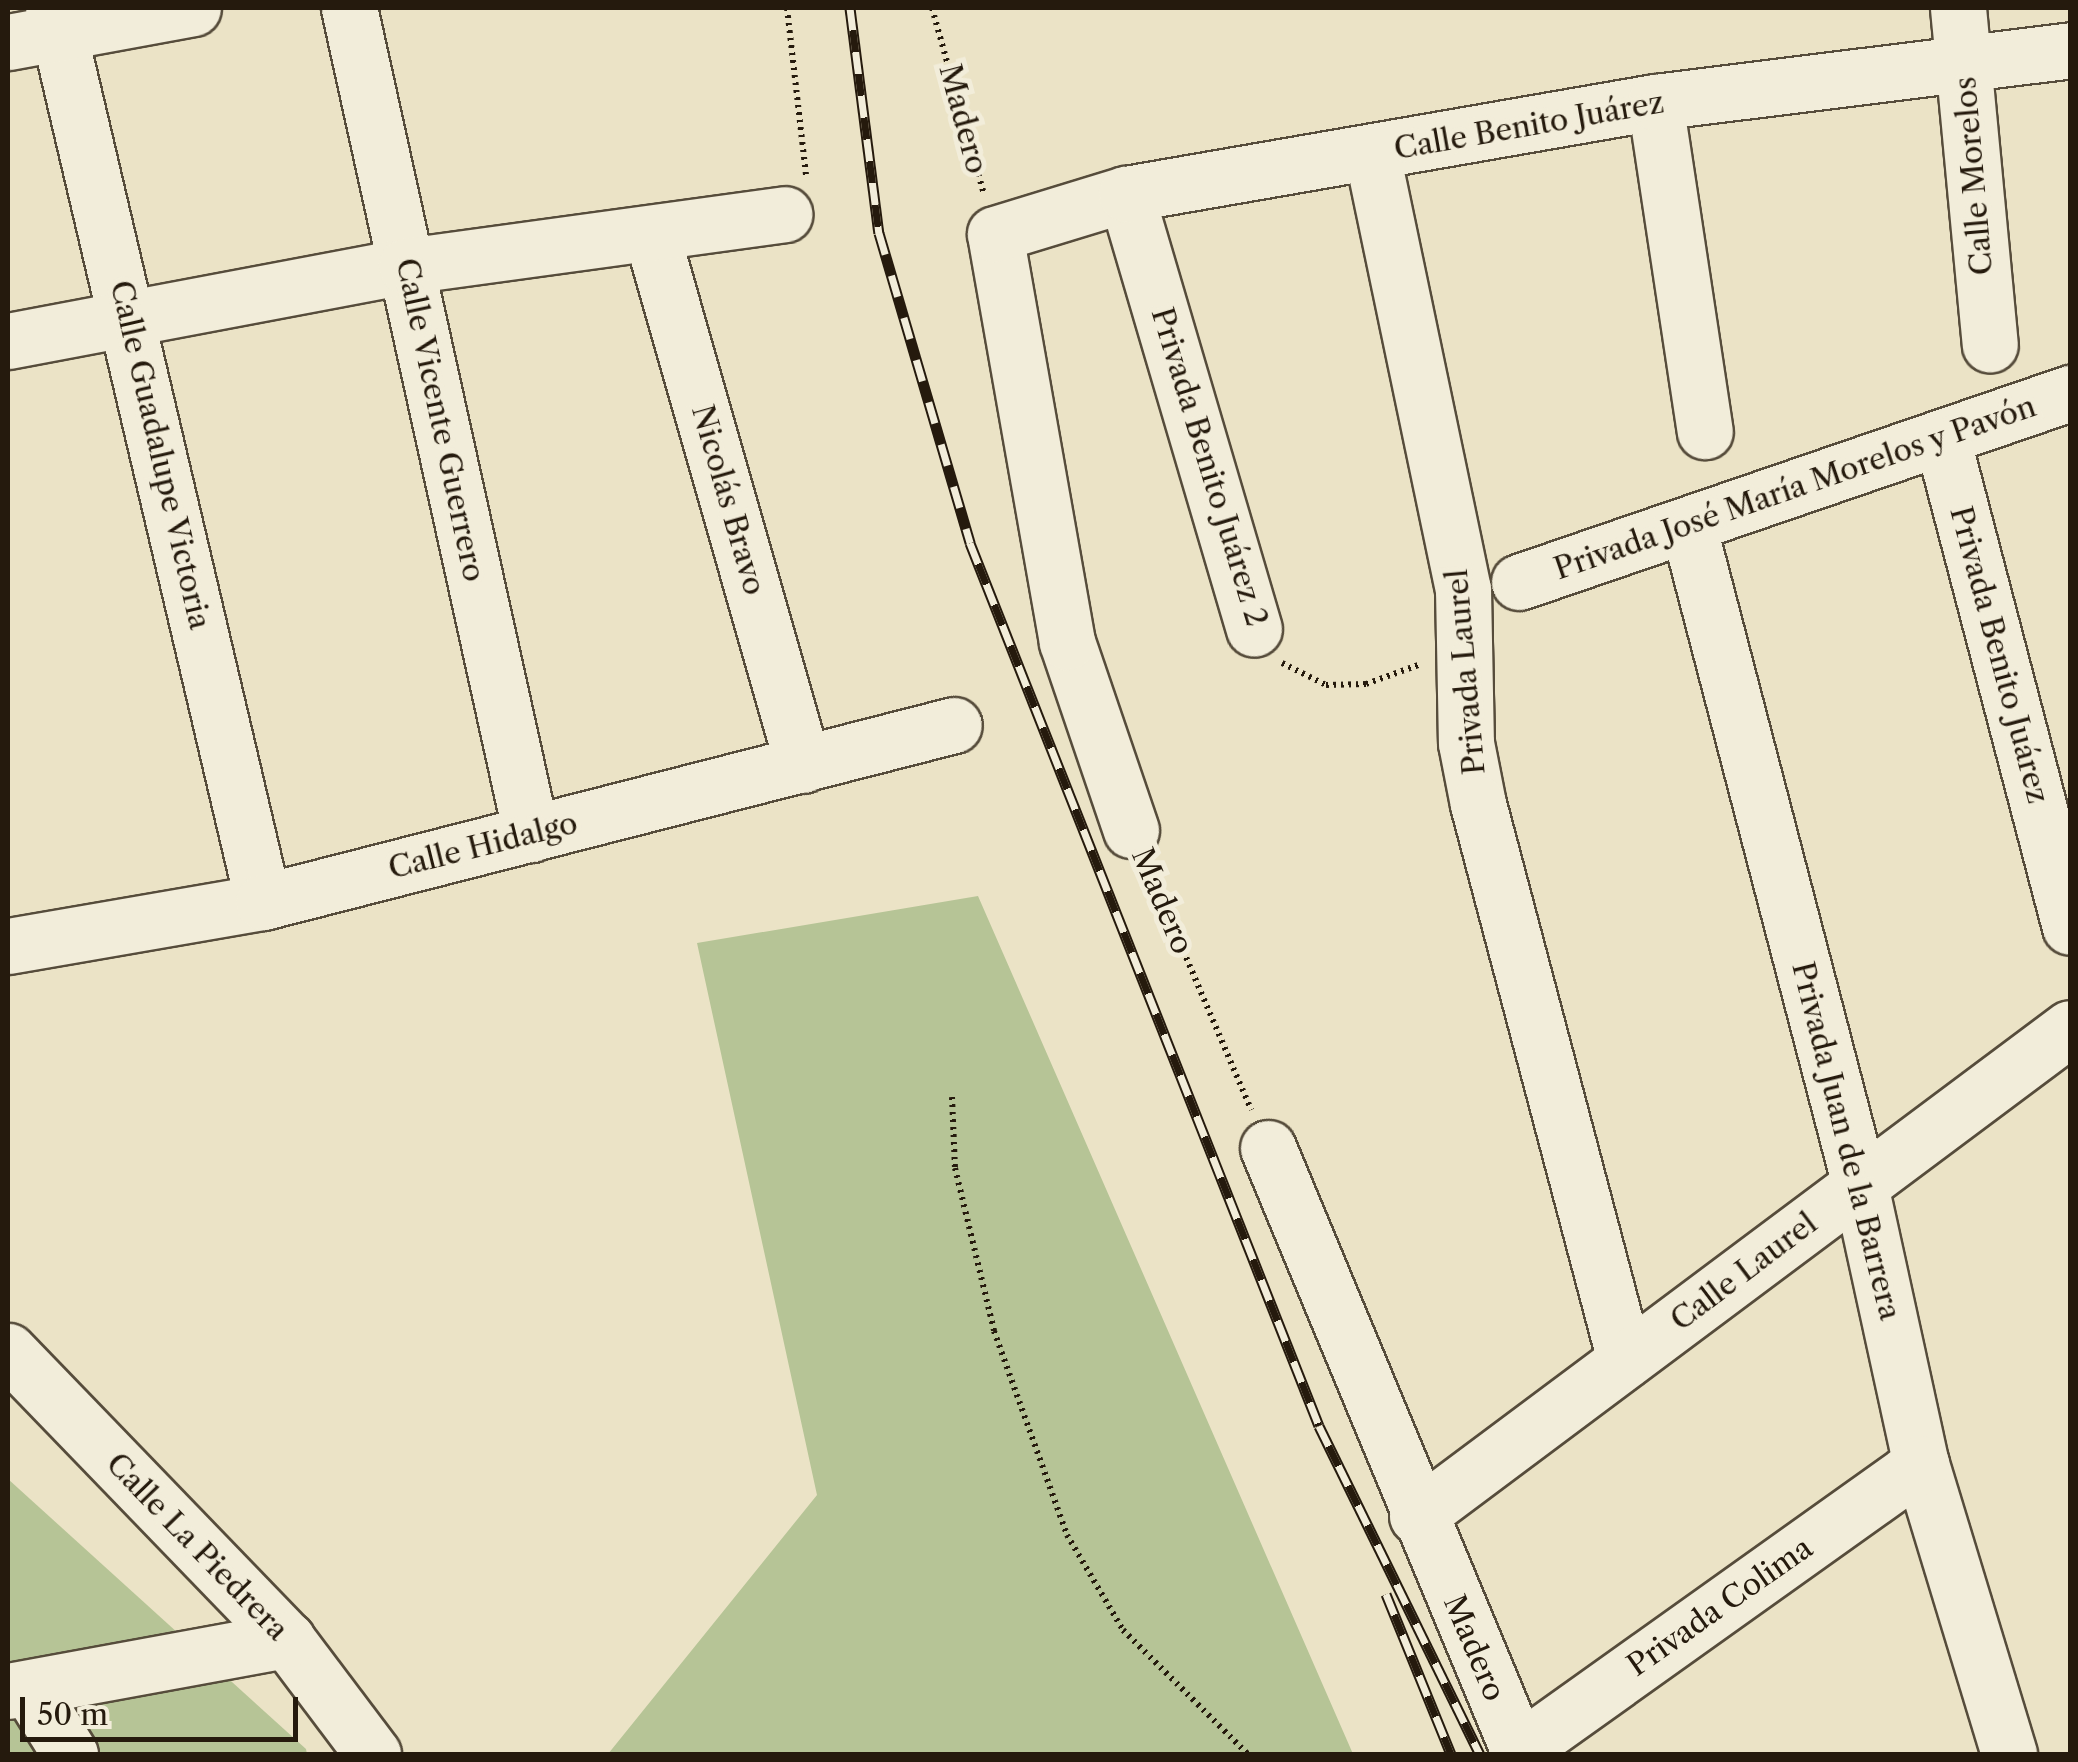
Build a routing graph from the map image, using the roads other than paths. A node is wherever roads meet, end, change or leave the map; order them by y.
1 (193, 8) edge
2 (349, 8) edge
3 (1958, 8) edge
4 (39, 27) edge
5 (2070, 50) edge
6 (1964, 64) junction
7 (1654, 102) junction
8 (1372, 154) junction
9 (1126, 194) junction
10 (784, 214) road end
11 (994, 234) joint
12 (652, 236) junction
13 (406, 266) junction
14 (129, 318) junction
15 (8, 342) edge
16 (1990, 344) dead end
17 (2070, 394) edge
18 (1705, 431) dead end
19 (1943, 442) junction
20 (1688, 525) junction
21 (1519, 582) dead end
22 (1254, 629) road end
23 (954, 725) dead end
24 (803, 765) junction
25 (1132, 830) road end
26 (532, 834) junction
27 (263, 902) junction
28 (2070, 927) edge
29 (8, 946) edge
30 (2070, 1028) edge
31 (1268, 1148) road end
32 (1860, 1185) junction
33 (8, 1351) edge
34 (1625, 1360) junction
35 (1922, 1464) junction
36 (1417, 1516) junction
37 (287, 1640) junction
38 (18, 1689) edge
39 (1519, 1752) edge
40 (70, 1754) edge
41 (373, 1754) edge
42 (2009, 1754) edge

1 - 4 street
2 - 13 street, Calle Vicente Guerrero
3 - 6 street, Calle Morelos
4 - 14 street, Calle Guadalupe Victoria
5 - 6 street, Calle Benito Juárez
6 - 7 street, Calle Benito Juárez
6 - 16 street, Calle Morelos
7 - 8 street, Calle Benito Juárez
7 - 18 street
8 - 9 street, Calle Benito Juárez
8 - 34 street, Privada Laurel
9 - 11 street, Calle Benito Juárez
9 - 22 street, Privada Benito Juárez 2
10 - 12 street
11 - 25 street, Madero
12 - 13 street
12 - 24 street, Nicolás Bravo
13 - 14 street
13 - 26 street, Calle Vicente Guerrero
14 - 15 street
14 - 27 street, Calle Guadalupe Victoria
17 - 19 street, Privada José María Morelos y Pavón
19 - 20 street, Privada José María Morelos y Pavón
19 - 28 street, Privada Benito Juárez
20 - 21 street, Privada José María Morelos y Pavón
20 - 32 street, Privada Juan de la Barrera
23 - 24 street, Calle Hidalgo
24 - 26 street, Calle Hidalgo
26 - 27 street, Calle Hidalgo
27 - 29 street, Calle Hidalgo
30 - 32 street, Calle Laurel
31 - 36 street, Madero
32 - 34 street, Calle Laurel
32 - 35 street, Privada Juan de la Barrera
33 - 37 street, Calle La Piedrera
34 - 36 street, Calle Laurel
35 - 39 street, Privada Colima
35 - 42 street, Privada Juan de la Barrera
36 - 39 street, Madero
37 - 38 street
37 - 41 street, Calle La Piedrera
38 - 40 street

